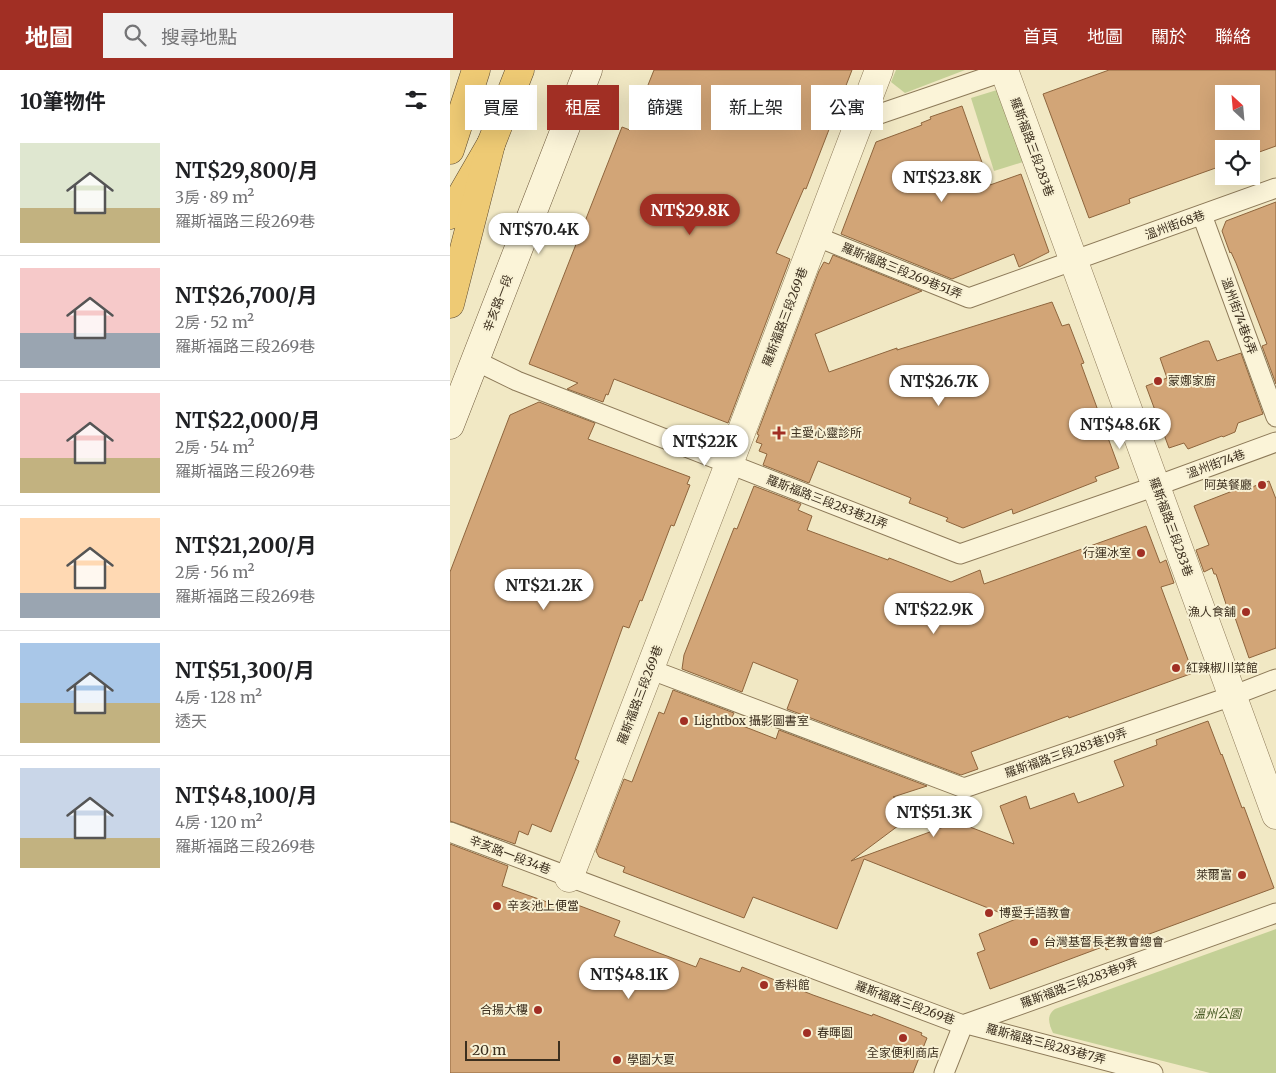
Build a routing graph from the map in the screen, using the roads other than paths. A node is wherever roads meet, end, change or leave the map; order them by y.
1 (461, 70) edge
2 (476, 70) edge
3 (520, 70) edge
4 (588, 70) edge
5 (879, 70) edge
6 (1006, 70) edge
7 (873, 85) edge
8 (450, 95) edge
9 (883, 113) edge
10 (856, 130) edge
11 (492, 144) junction
12 (450, 150) edge
13 (1276, 188) edge
14 (450, 215) edge
15 (1202, 215) junction
16 (816, 236) junction
17 (1074, 262) junction
18 (450, 304) edge
19 (476, 361) junction
20 (1276, 417) edge
21 (450, 424) edge
22 (1276, 442) edge
23 (729, 464) junction
24 (1156, 486) junction
25 (650, 669) junction
26 (1276, 679) edge
27 (1232, 696) junction
28 (1276, 816) edge
29 (450, 832) edge
30 (569, 878) junction
31 (1276, 913) edge
32 (965, 1024) junction
33 (944, 1073) edge
34 (1153, 1073) edge

1 - 8 highway
2 - 12 highway
3 - 11 highway
4 - 19 street, 辛亥路一段
5 - 7 street, 羅斯福路三段269巷
6 - 9 lane
6 - 17 street, 羅斯福路三段283巷
10 - 16 street, 羅斯福路三段269巷
11 - 14 highway
11 - 18 highway
13 - 15 lane, 溫州街68巷
15 - 17 lane, 溫州街68巷
15 - 20 lane, 溫州街74巷6弄
16 - 17 lane, 羅斯福路三段269巷51弄
16 - 23 street, 羅斯福路三段269巷
17 - 24 street, 羅斯福路三段283巷
19 - 21 street, 辛亥路一段
19 - 23 lane, 羅斯福路三段283巷21弄
22 - 24 lane, 溫州街74巷
23 - 24 lane, 羅斯福路三段283巷21弄
23 - 25 street, 羅斯福路三段269巷
24 - 27 street, 羅斯福路三段283巷
25 - 27 lane, 羅斯福路三段283巷19弄
25 - 30 street, 羅斯福路三段269巷
26 - 27 lane, 羅斯福路三段283巷19弄
27 - 28 street, 羅斯福路三段283巷
29 - 30 lane, 辛亥路一段34巷
30 - 32 lane, 羅斯福路三段269巷
31 - 32 lane, 羅斯福路三段283巷9弄
32 - 33 lane, 羅斯福路三段269巷
32 - 34 lane, 羅斯福路三段283巷7弄

